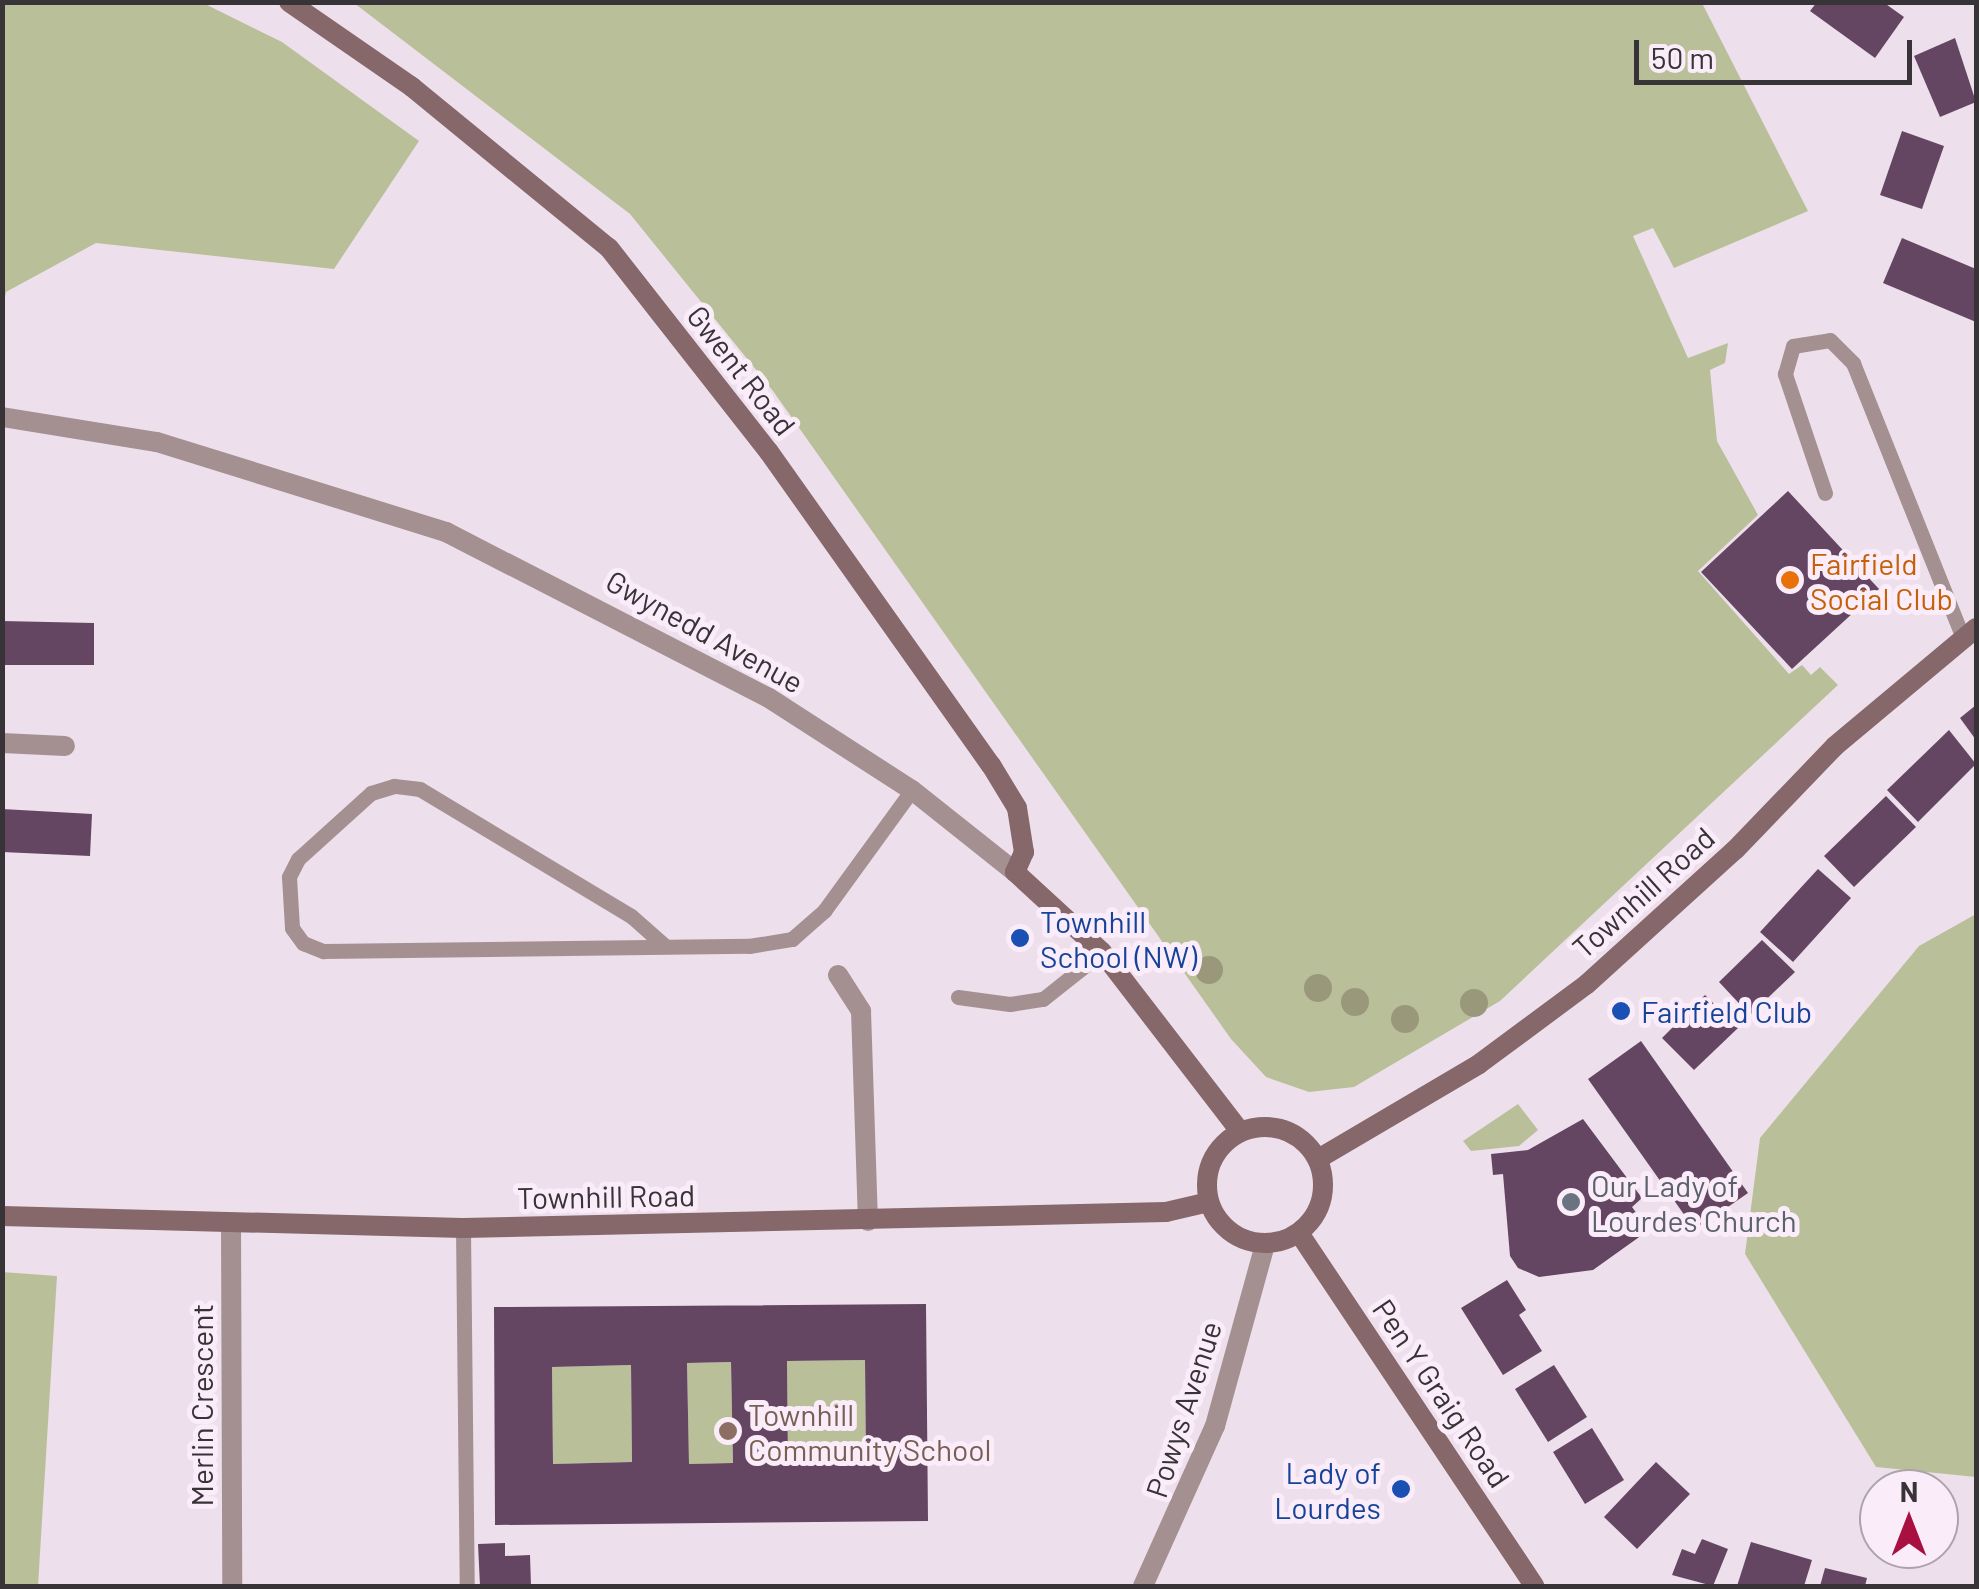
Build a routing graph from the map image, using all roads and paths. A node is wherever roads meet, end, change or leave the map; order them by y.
1 (289, 2) edge
2 (2, 416) edge
3 (1825, 493) dead end
4 (1969, 632) edge
5 (2, 743) edge
6 (65, 746) dead end
7 (912, 790) junction
8 (1015, 872) junction
9 (665, 946) junction
10 (1102, 952) junction
11 (838, 975) dead end
12 (958, 997) dead end
13 (1240, 1132) junction
14 (1318, 1159) junction
15 (1209, 1202) junction
16 (2, 1216) edge
17 (868, 1221) junction
18 (231, 1224) junction
19 (463, 1228) junction
20 (1299, 1233) junction
21 (1265, 1244) junction
22 (232, 1586) edge
23 (467, 1586) edge
24 (1143, 1586) edge
25 (1534, 1586) edge

1 - 8 street, Gwent Road
2 - 7 street, Gwynedd Avenue
3 - 4 lane
4 - 14 street, Townhill Road
5 - 6 street
7 - 8 street, Gwynedd Avenue
7 - 9 lane
8 - 10 street, Gwynedd Avenue
9 - 9 lane
10 - 12 lane
10 - 13 street, Gwynedd Avenue
11 - 17 street
13 - 14 street
13 - 15 street
14 - 20 street
15 - 17 street, Townhill Road
15 - 21 street
16 - 18 street, Townhill Road
17 - 19 street, Townhill Road
18 - 19 street, Townhill Road
18 - 22 street, Merlin Crescent
19 - 23 lane
20 - 21 street
20 - 25 street, Pen Y Graig Road
21 - 24 street, Powys Avenue

